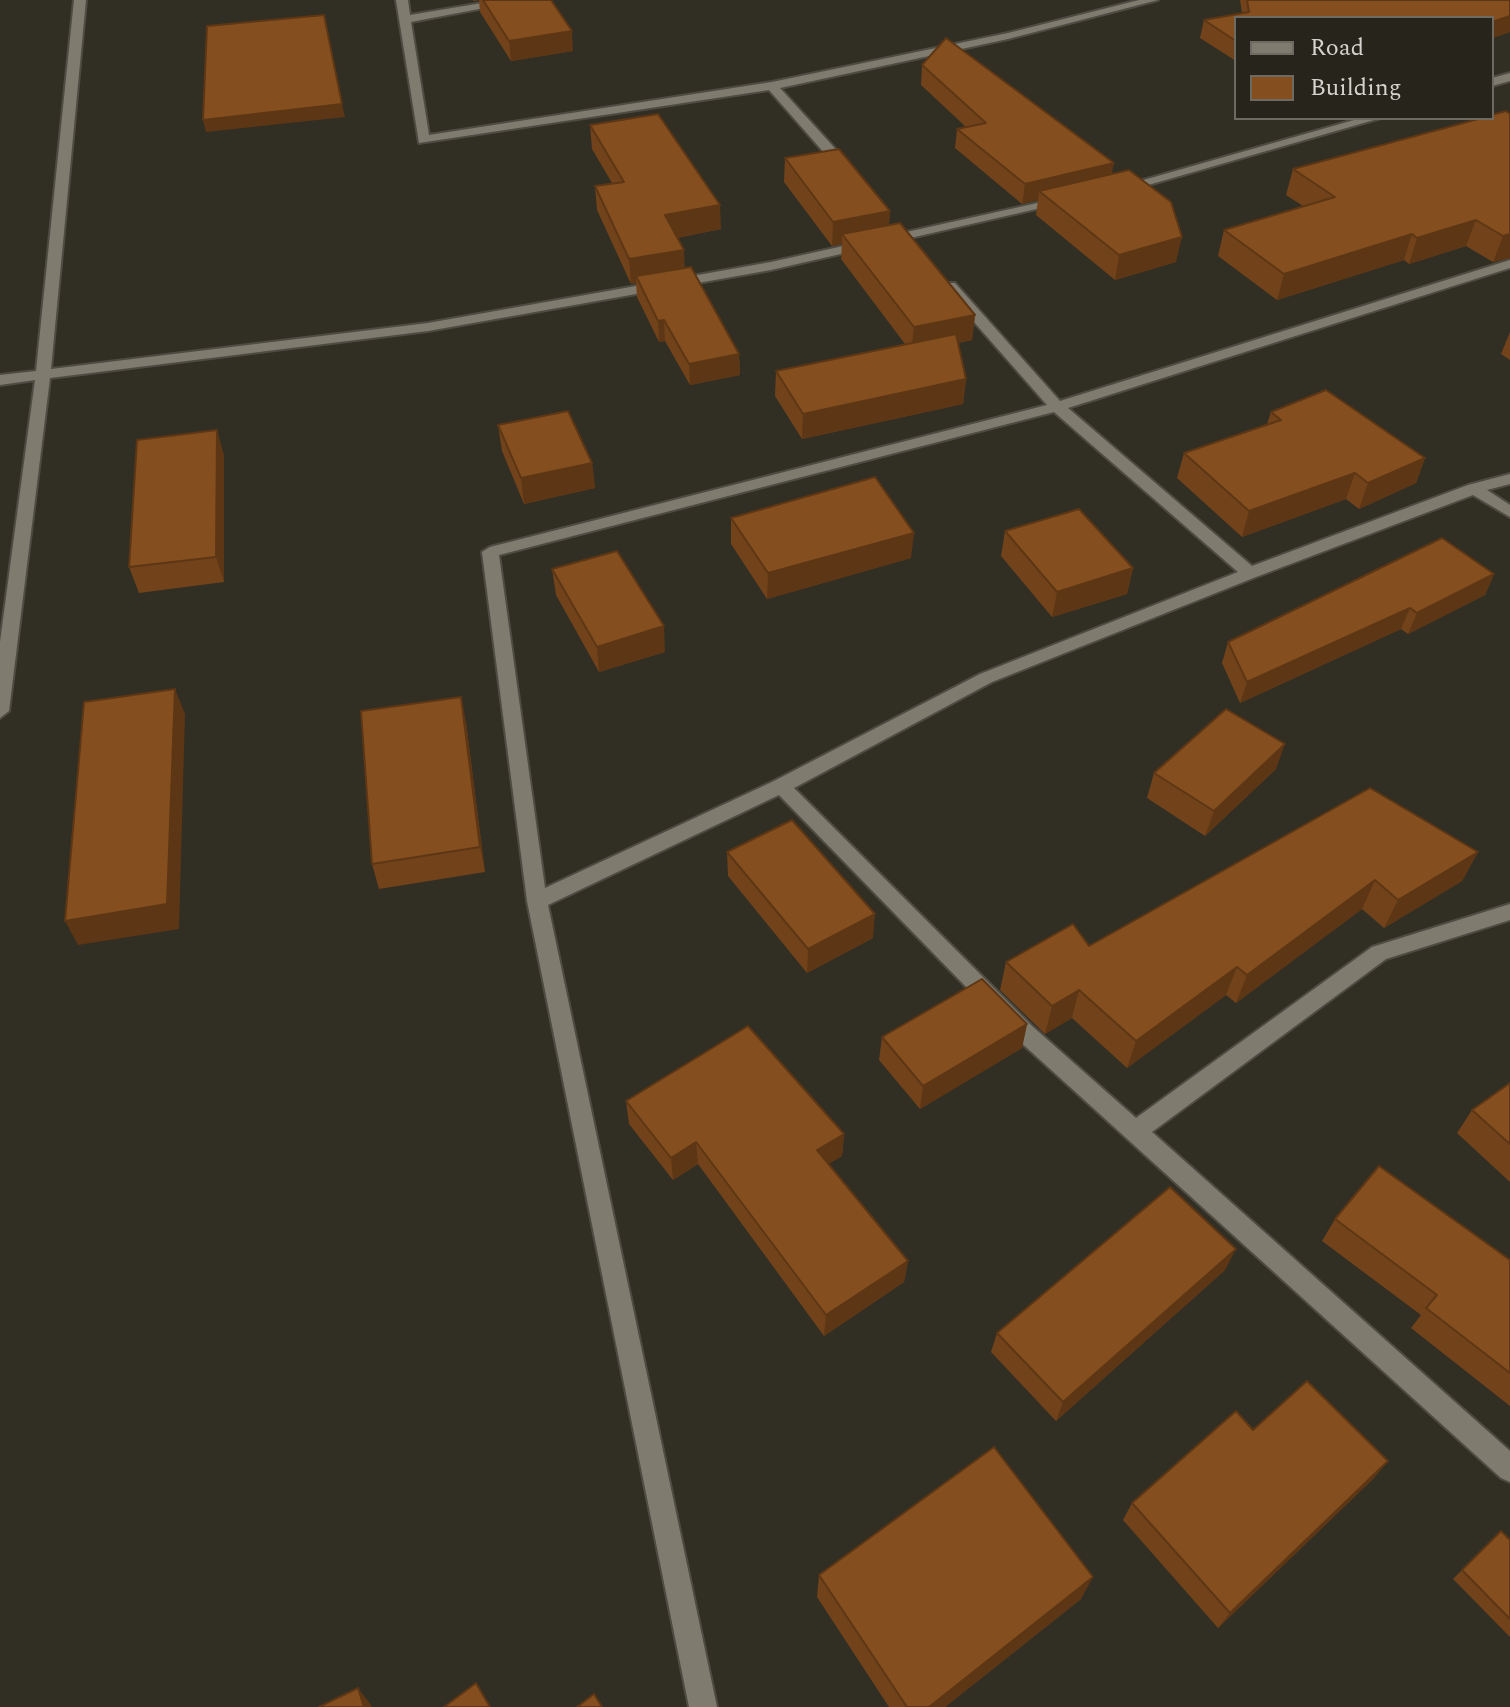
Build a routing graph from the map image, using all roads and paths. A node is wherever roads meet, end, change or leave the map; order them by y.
1 (80, 0) edge
2 (402, 0) edge
3 (520, 0) edge
4 (1152, 0) edge
5 (406, 19) junction
6 (772, 86) junction
7 (1368, 120) edge
8 (856, 180) edge
9 (1106, 192) edge
10 (1075, 199) edge
11 (1510, 264) edge
12 (938, 272) edge
13 (43, 375) junction
14 (0, 380) edge
15 (1057, 407) junction
16 (1510, 479) edge
17 (1474, 489) junction
18 (1510, 512) edge
19 (1250, 573) junction
20 (0, 711) edge
21 (781, 786) junction
22 (537, 901) junction
23 (1510, 912) edge
24 (1136, 1131) junction
25 (1510, 1469) edge
26 (703, 1707) edge

1 - 13 street
2 - 5 street
3 - 5 street
4 - 6 street
5 - 6 street
6 - 8 street
7 - 9 street
10 - 13 street
11 - 15 street
12 - 15 street
13 - 14 street
13 - 20 street
15 - 19 street
15 - 22 street
16 - 17 street
17 - 18 street
17 - 19 street
19 - 21 street
21 - 22 street
21 - 24 street
22 - 26 street
23 - 24 street
24 - 25 street

